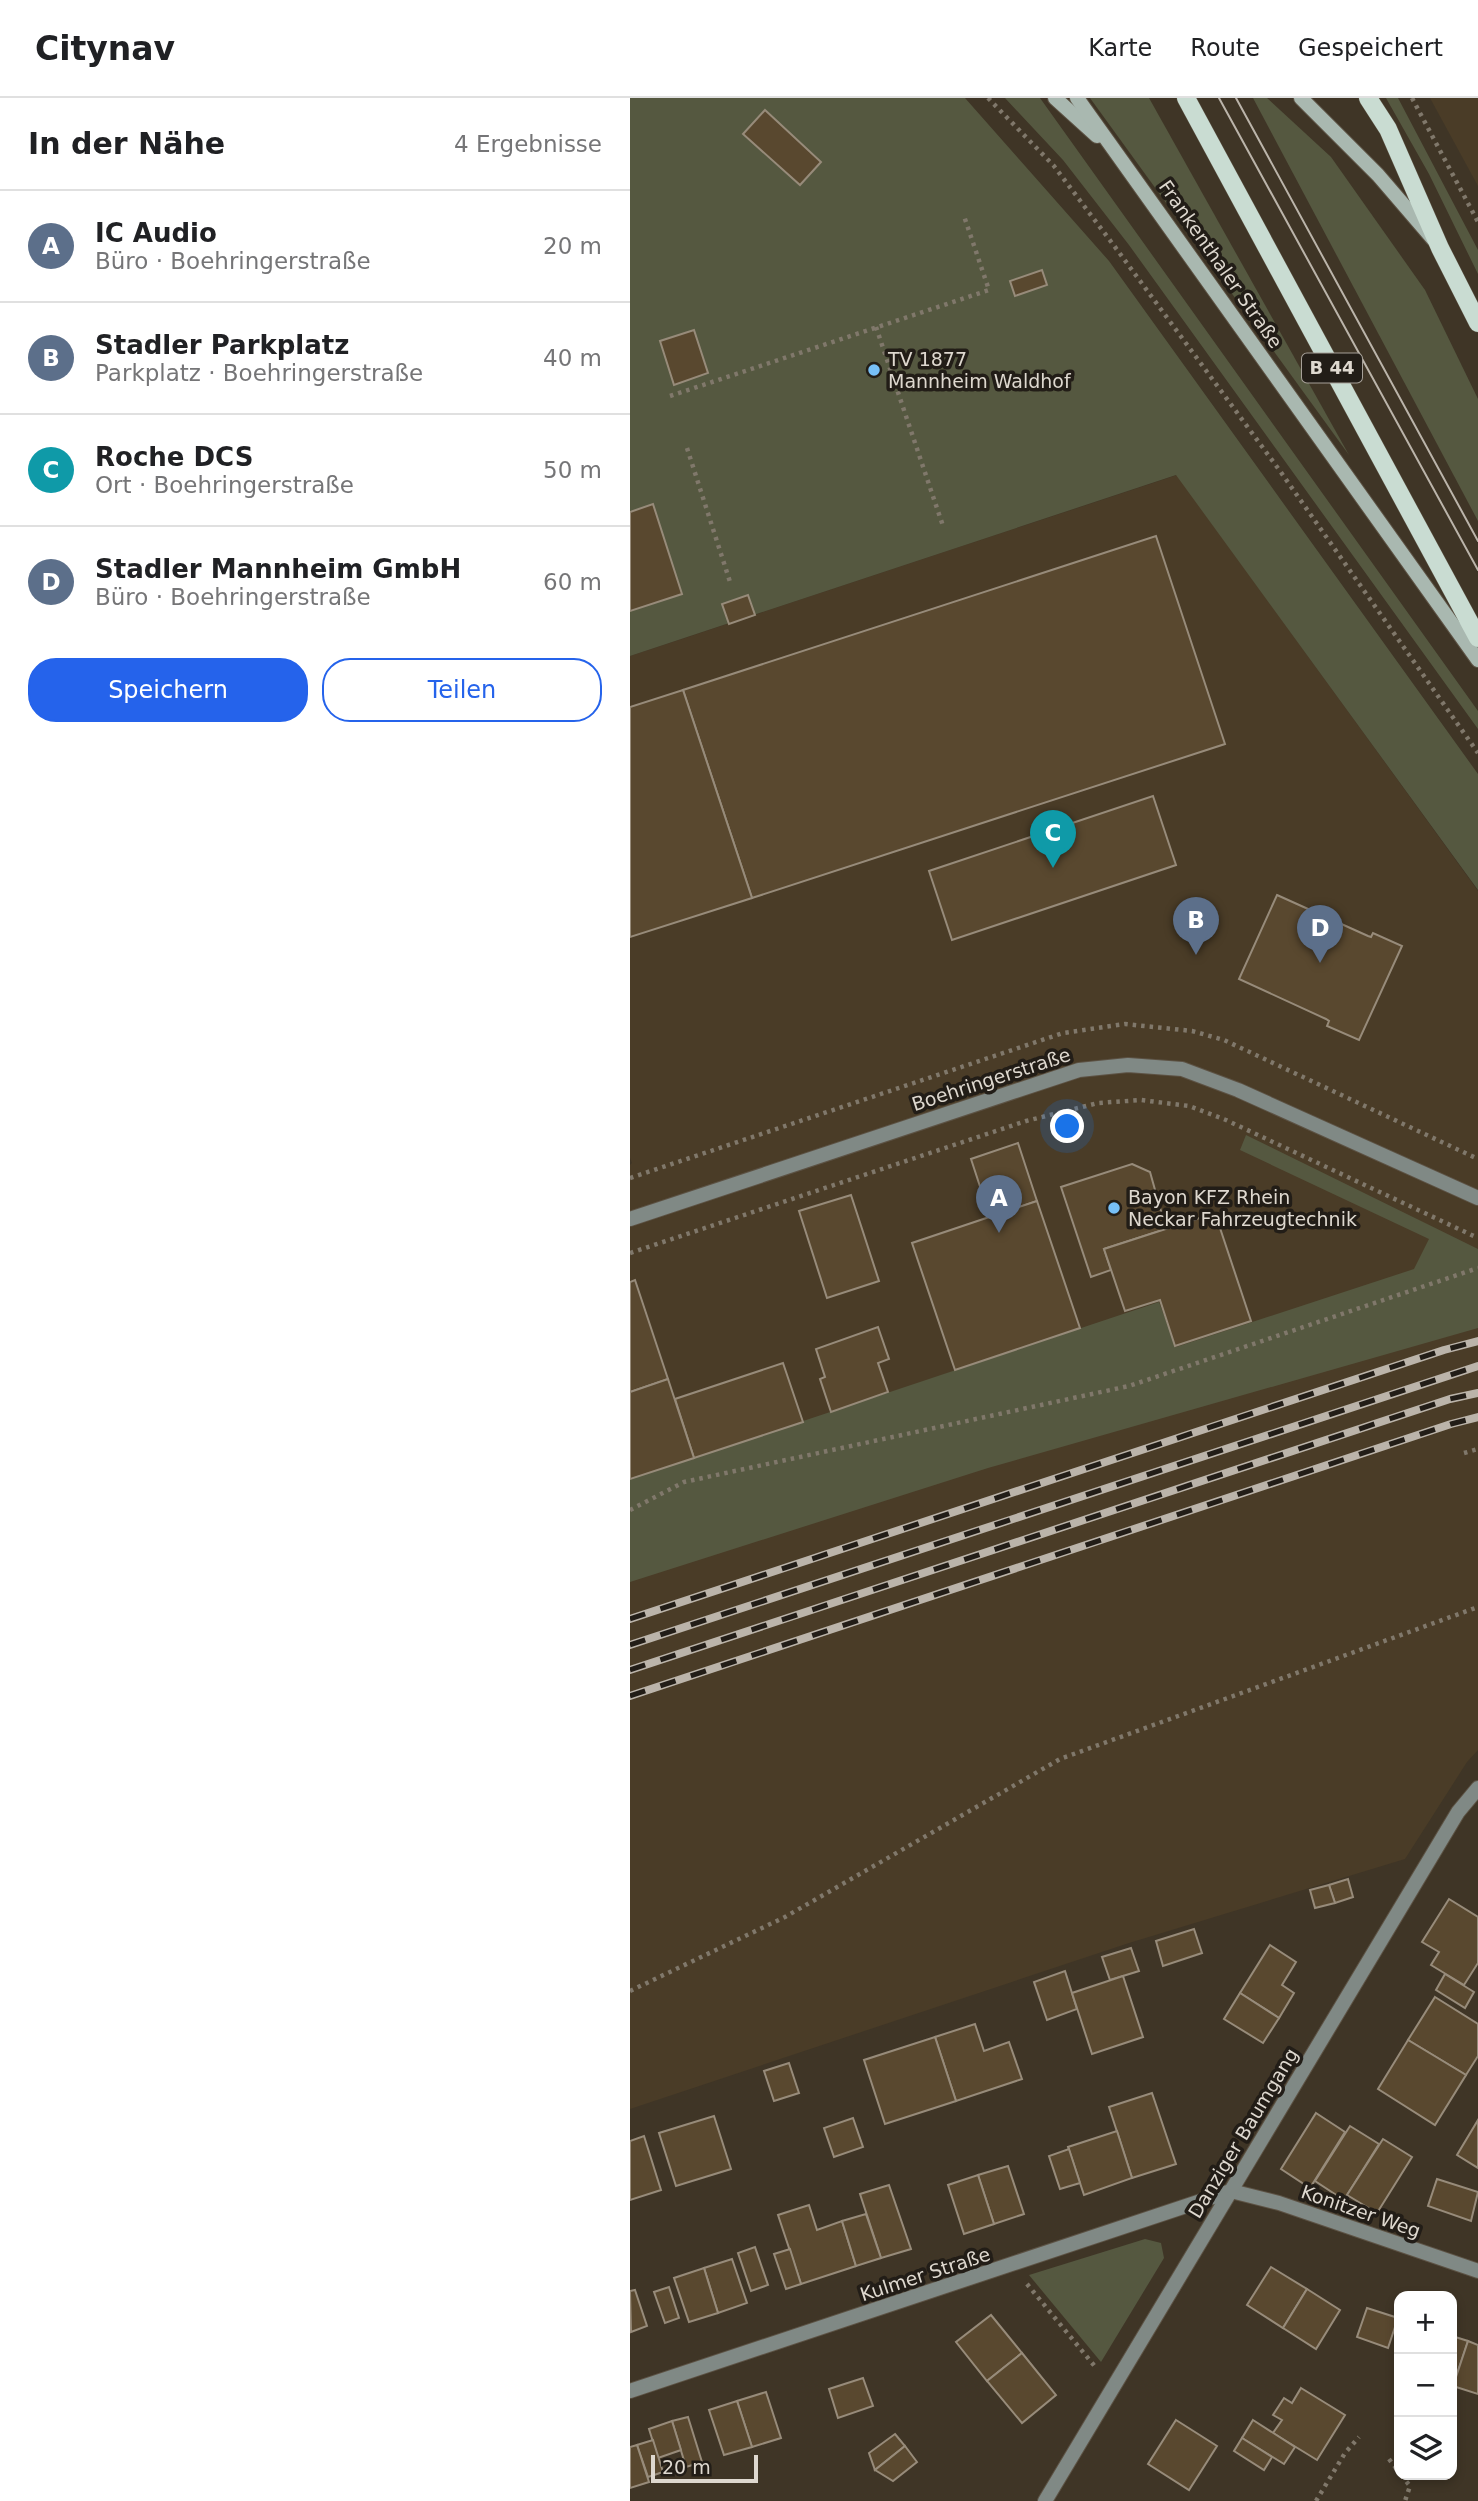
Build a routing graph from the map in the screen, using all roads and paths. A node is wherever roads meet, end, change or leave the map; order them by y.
1 (988, 98) edge
2 (1055, 98) edge
3 (1077, 98) edge
4 (1186, 98) edge
5 (1301, 98) edge
6 (1368, 98) edge
7 (1412, 98) edge
8 (1116, 153) junction
9 (964, 216) dead end
10 (1478, 222) edge
11 (1440, 248) junction
12 (1478, 323) edge
13 (876, 327) junction
14 (670, 396) dead end
15 (687, 448) dead end
16 (943, 526) dead end
17 (731, 585) dead end
18 (1478, 638) edge
19 (1478, 660) edge
20 (1478, 753) edge
21 (1478, 1198) edge
22 (630, 1219) edge
23 (1478, 1238) edge
24 (630, 1253) edge
25 (1478, 1268) edge
26 (1478, 1450) edge
27 (1464, 1453) dead end
28 (630, 1510) edge
29 (1478, 1607) edge
30 (1478, 1788) edge
31 (630, 1991) edge
32 (1231, 2191) junction
33 (1012, 2266) junction
34 (1478, 2271) edge
35 (1113, 2389) junction
36 (630, 2391) edge
37 (1359, 2437) dead end
38 (1389, 2459) dead end
39 (1394, 2465) edge
40 (1405, 2480) edge
41 (1045, 2501) edge
42 (1316, 2501) edge
43 (1405, 2501) edge

1 - 20 path
2 - 8 main road
3 - 8 main road, Frankenthaler Straße
4 - 18 main road, Frankenthaler Straße / B 44
5 - 11 main road
6 - 11 main road
7 - 10 path
8 - 19 main road, Frankenthaler Straße
9 - 13 path
11 - 12 main road
13 - 14 path
13 - 16 path
15 - 17 path
21 - 22 street, Boehringerstraße
23 - 24 path
25 - 28 path
26 - 27 path
29 - 31 path
30 - 32 street, Danziger Baumgang
32 - 33 street, Kulmer Straße
32 - 34 street, Konitzer Weg
32 - 35 street, Danziger Baumgang
33 - 35 path
33 - 36 street, Kulmer Straße
35 - 41 street, Danziger Baumgang
37 - 42 path
38 - 39 path
40 - 43 path

